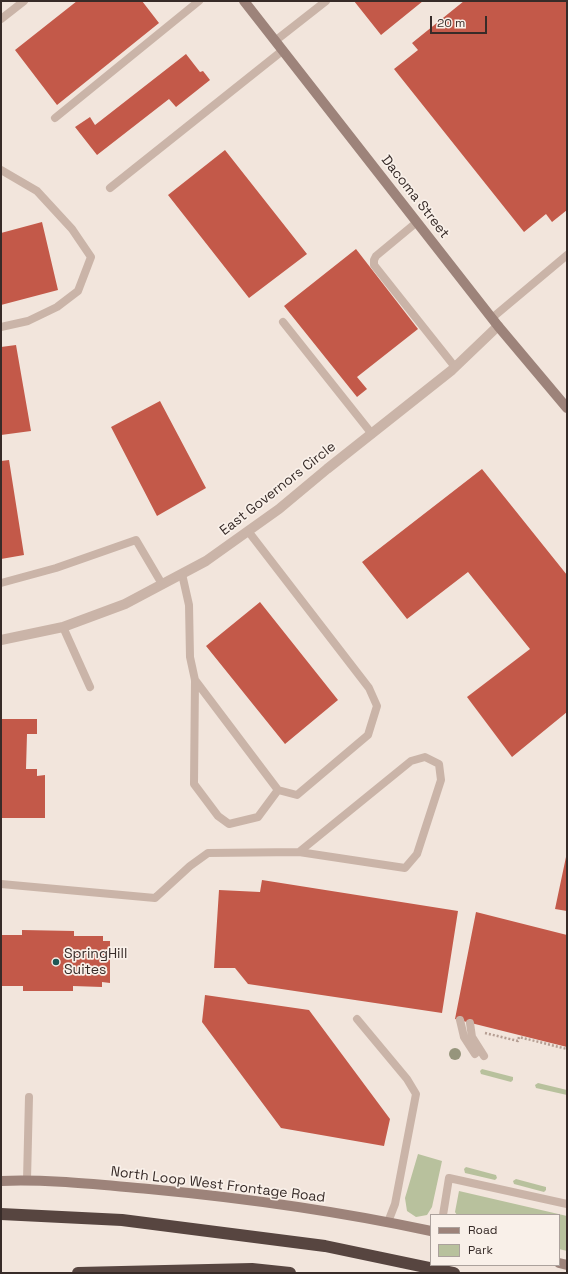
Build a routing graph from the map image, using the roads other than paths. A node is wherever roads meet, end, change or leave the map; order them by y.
1 (24, 1) edge
2 (199, 1) edge
3 (244, 1) edge
4 (326, 1) edge
5 (1, 19) edge
6 (275, 41) junction
7 (282, 50) junction
8 (56, 118) dead end
9 (1, 170) edge
10 (110, 188) dead end
11 (417, 222) junction
12 (567, 255) edge
13 (283, 322) dead end
14 (495, 322) junction
15 (1, 327) edge
16 (455, 367) junction
17 (567, 408) edge
18 (372, 434) junction
19 (248, 531) junction
20 (182, 574) junction
21 (1, 583) edge
22 (162, 584) junction
23 (63, 627) junction
24 (1, 640) edge
25 (195, 680) junction
26 (90, 686) dead end
27 (278, 790) junction
28 (299, 852) junction
29 (1, 884) edge
30 (357, 1019) dead end
31 (460, 1020) dead end
32 (470, 1026) road end
33 (475, 1054) dead end
34 (484, 1056) dead end
35 (28, 1096) dead end
36 (27, 1180) junction
37 (1, 1181) edge
38 (567, 1204) edge
39 (1, 1214) edge
40 (443, 1214) edge
41 (388, 1222) junction
42 (430, 1231) edge
43 (78, 1273) edge
44 (290, 1273) edge
45 (454, 1273) edge

1 - 5 lane
2 - 8 lane
3 - 6 main road, Dacoma Street
4 - 6 lane
6 - 7 main road, Dacoma Street
7 - 10 lane
7 - 11 main road, Dacoma Street
9 - 15 lane
11 - 14 main road, Dacoma Street
11 - 16 lane
12 - 14 lane
13 - 18 lane
14 - 16 street, East Governors Circle
14 - 17 main road, Dacoma Street
16 - 18 street, East Governors Circle
18 - 19 street, East Governors Circle
19 - 20 street, East Governors Circle
19 - 27 lane
20 - 22 street, East Governors Circle
20 - 25 lane
21 - 22 lane
22 - 23 street, East Governors Circle
23 - 24 street, East Governors Circle
23 - 26 lane
25 - 27 lane
25 - 27 lane
28 - 28 lane
28 - 29 lane
30 - 41 lane
31 - 33 lane
32 - 34 lane
35 - 36 lane
36 - 37 main road, North Loop West Frontage Road
36 - 41 main road, North Loop West Frontage Road
38 - 40 lane
39 - 45 highway
41 - 42 main road, North Loop West Frontage Road
43 - 44 highway

